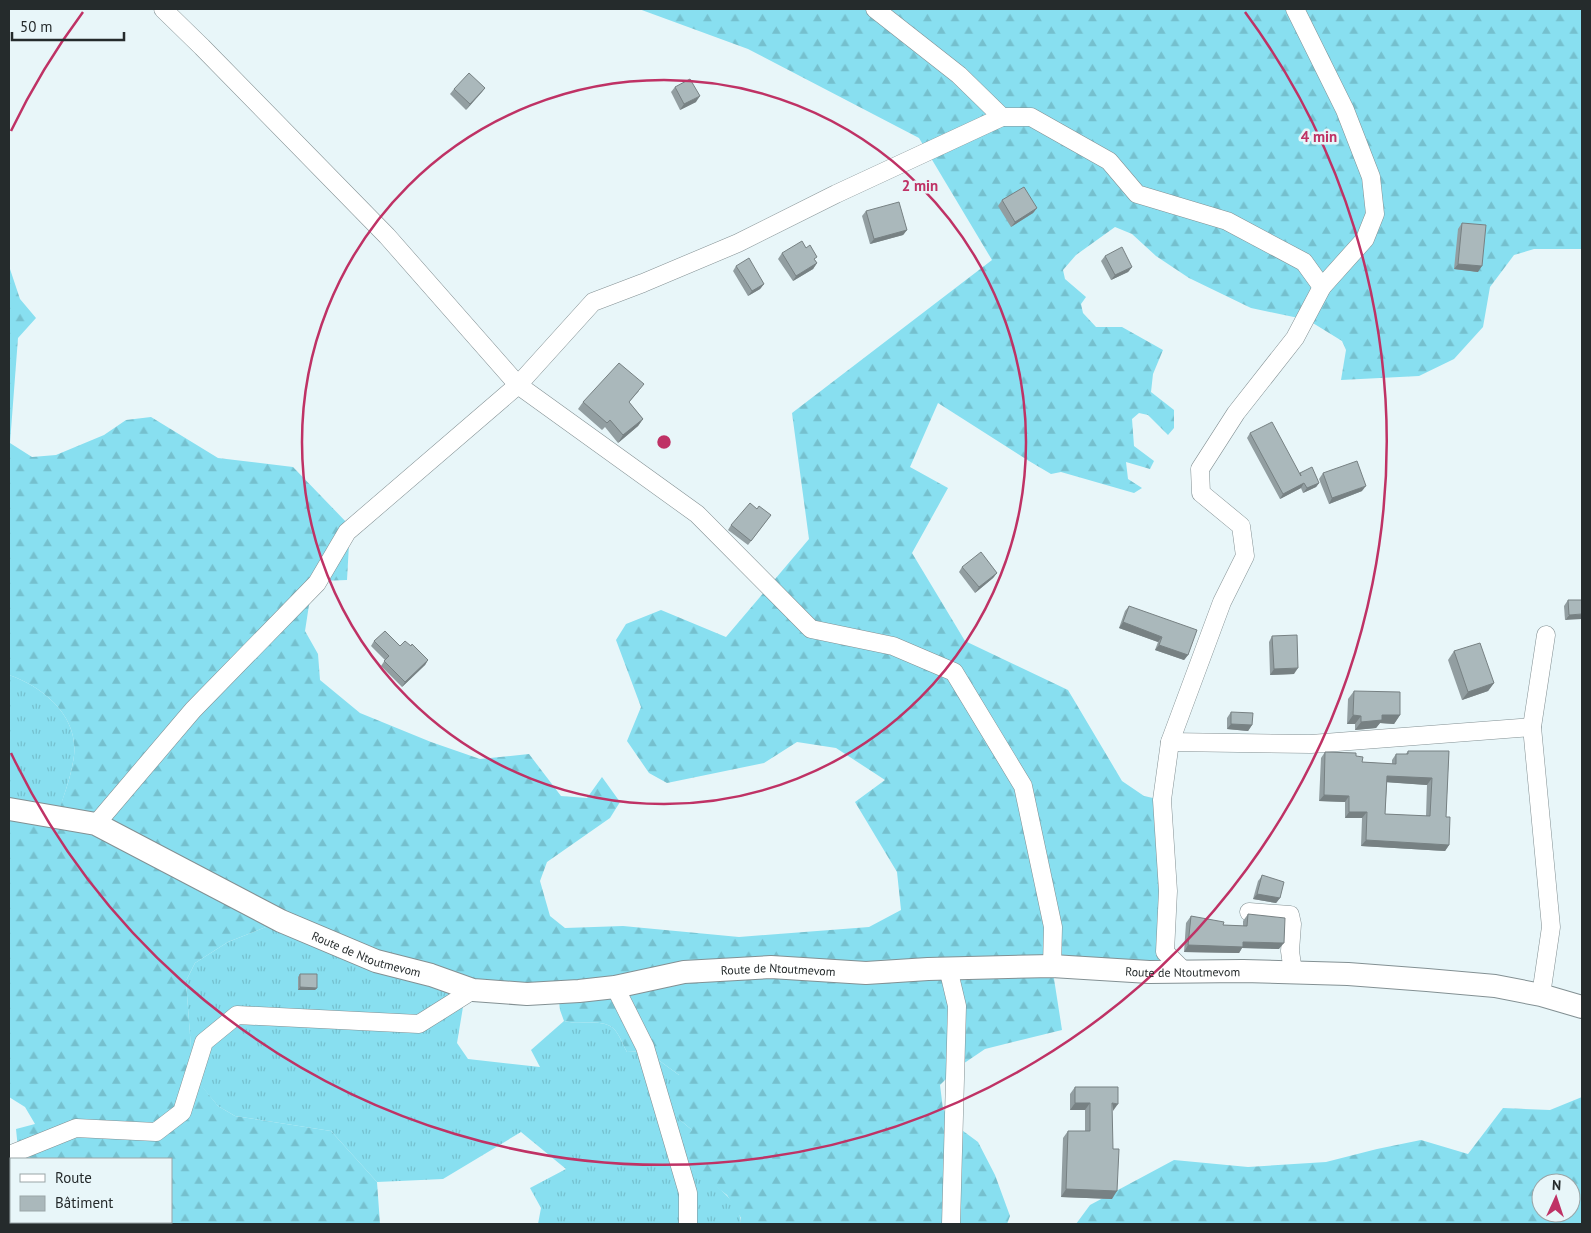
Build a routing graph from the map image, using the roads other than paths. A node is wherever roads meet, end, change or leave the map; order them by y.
1 (163, 9) edge
2 (875, 9) edge
3 (1295, 9) edge
4 (1002, 117) junction
5 (1322, 287) junction
6 (518, 384) junction
7 (1546, 635) dead end
8 (1532, 727) junction
9 (1170, 742) junction
10 (9, 809) edge
11 (96, 824) junction
12 (1249, 912) edge
13 (1052, 966) junction
14 (948, 968) junction
15 (1185, 972) junction
16 (1293, 972) junction
17 (615, 987) junction
18 (473, 990) junction
19 (1541, 995) junction
20 (1582, 1007) edge
21 (9, 1158) edge
22 (688, 1224) edge
23 (951, 1224) edge

1 - 6 street
2 - 4 street
3 - 5 street
4 - 5 street
4 - 6 street
5 - 9 street
6 - 11 street
6 - 13 street
7 - 8 street
8 - 9 street
8 - 19 street
9 - 15 street
10 - 11 street, Route de Ntoutmevom
11 - 18 street, Route de Ntoutmevom
12 - 16 street
13 - 14 street, Route de Ntoutmevom
13 - 15 street, Route de Ntoutmevom
14 - 17 street, Route de Ntoutmevom
14 - 23 street
15 - 16 street, Route de Ntoutmevom
16 - 19 street, Route de Ntoutmevom
17 - 18 street, Route de Ntoutmevom
17 - 22 street
18 - 21 street
19 - 20 street, Route de Ntoutmevom

